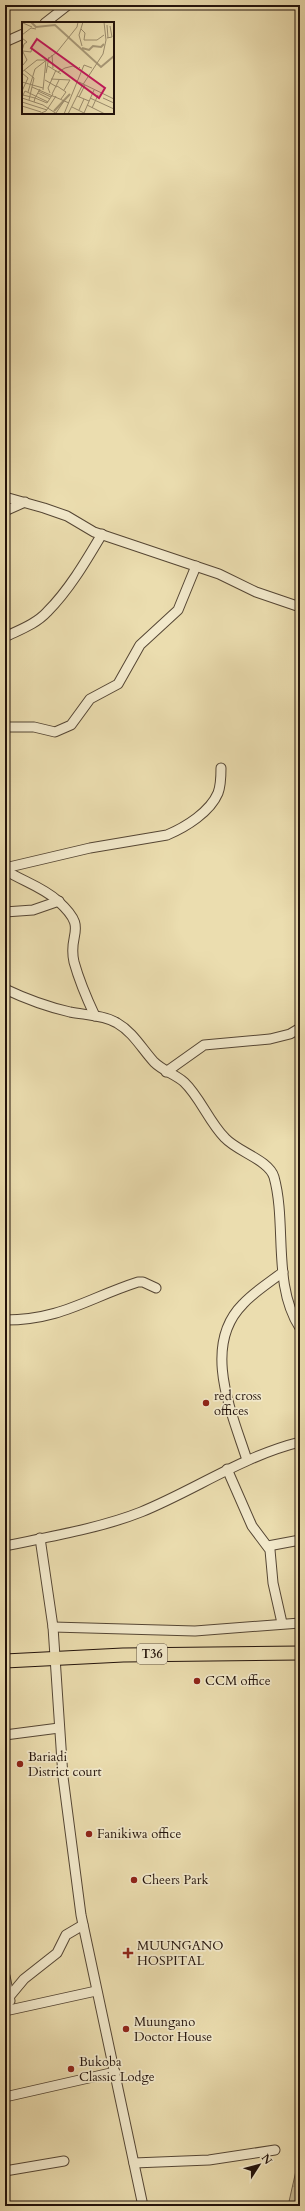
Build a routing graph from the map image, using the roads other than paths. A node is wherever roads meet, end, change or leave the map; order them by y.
1 (68, 5) edge
2 (46, 22) edge
3 (22, 34) edge
4 (5, 42) edge
5 (5, 496) edge
6 (25, 502) junction
7 (5, 511) edge
8 (102, 534) junction
9 (196, 566) junction
10 (300, 607) edge
11 (5, 637) edge
12 (5, 727) edge
13 (221, 768) dead end
14 (5, 869) edge
15 (59, 901) junction
16 (5, 912) edge
17 (5, 989) edge
18 (95, 1016) junction
19 (300, 1028) edge
20 (166, 1072) junction
21 (283, 1272) junction
22 (156, 1288) dead end
23 (5, 1320) edge
24 (300, 1328) edge
25 (300, 1442) edge
26 (247, 1460) junction
27 (227, 1469) junction
28 (40, 1538) junction
29 (300, 1540) edge
30 (5, 1546) edge
31 (268, 1546) junction
32 (300, 1623) edge
33 (282, 1624) junction
34 (53, 1628) junction
35 (300, 1653) edge
36 (55, 1658) junction
37 (5, 1661) edge
38 (60, 1728) junction
39 (5, 1735) edge
40 (83, 1925) junction
41 (5, 1976) edge
42 (96, 1991) junction
43 (9, 1997) junction
44 (8, 2011) edge
45 (115, 2072) junction
46 (5, 2096) edge
47 (275, 2150) dead end
48 (64, 2161) dead end
49 (134, 2163) junction
50 (5, 2171) edge
51 (143, 2206) edge

1 - 2 street
3 - 4 street
5 - 6 street
6 - 7 street
6 - 8 street
8 - 9 street
8 - 11 street
9 - 10 street
9 - 12 street
13 - 14 street
14 - 15 street
15 - 16 street
15 - 18 street
17 - 18 street
18 - 20 street
19 - 20 street
20 - 21 street
21 - 24 street
21 - 26 street
22 - 23 street
25 - 26 street
26 - 27 street
27 - 28 street
27 - 31 street
28 - 30 street
28 - 34 street
29 - 31 street
31 - 33 street
32 - 33 street
33 - 34 street
34 - 36 street
35 - 36 highway, T36
36 - 37 highway, T36
36 - 38 street
38 - 39 street
38 - 40 street
40 - 42 street
40 - 43 street
41 - 43 street
42 - 44 street
42 - 45 street
43 - 44 street
45 - 46 street
45 - 49 street
47 - 49 street
48 - 50 street
49 - 51 street

